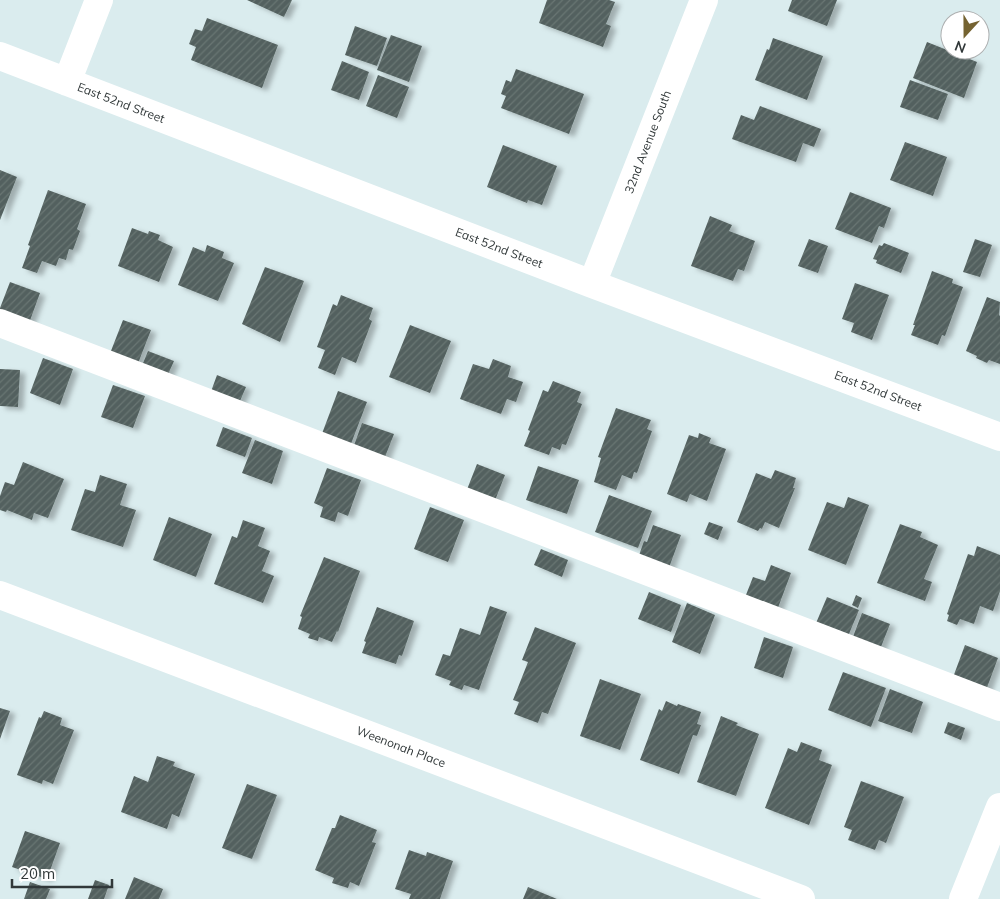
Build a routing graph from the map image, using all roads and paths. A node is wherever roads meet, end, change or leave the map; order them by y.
1 (99, 0) edge
2 (704, 0) edge
3 (0, 56) edge
4 (67, 82) junction
5 (592, 284) junction
6 (0, 323) edge
7 (1000, 437) edge
8 (0, 595) edge
9 (1000, 707) edge
10 (1000, 807) edge
11 (801, 899) edge
12 (962, 899) edge

1 - 4 street
2 - 5 street, 32nd Avenue South
3 - 4 street, East 52nd Street
4 - 5 street, East 52nd Street
5 - 7 street, East 52nd Street
6 - 9 street
8 - 11 street, Weenonah Place
10 - 12 street

